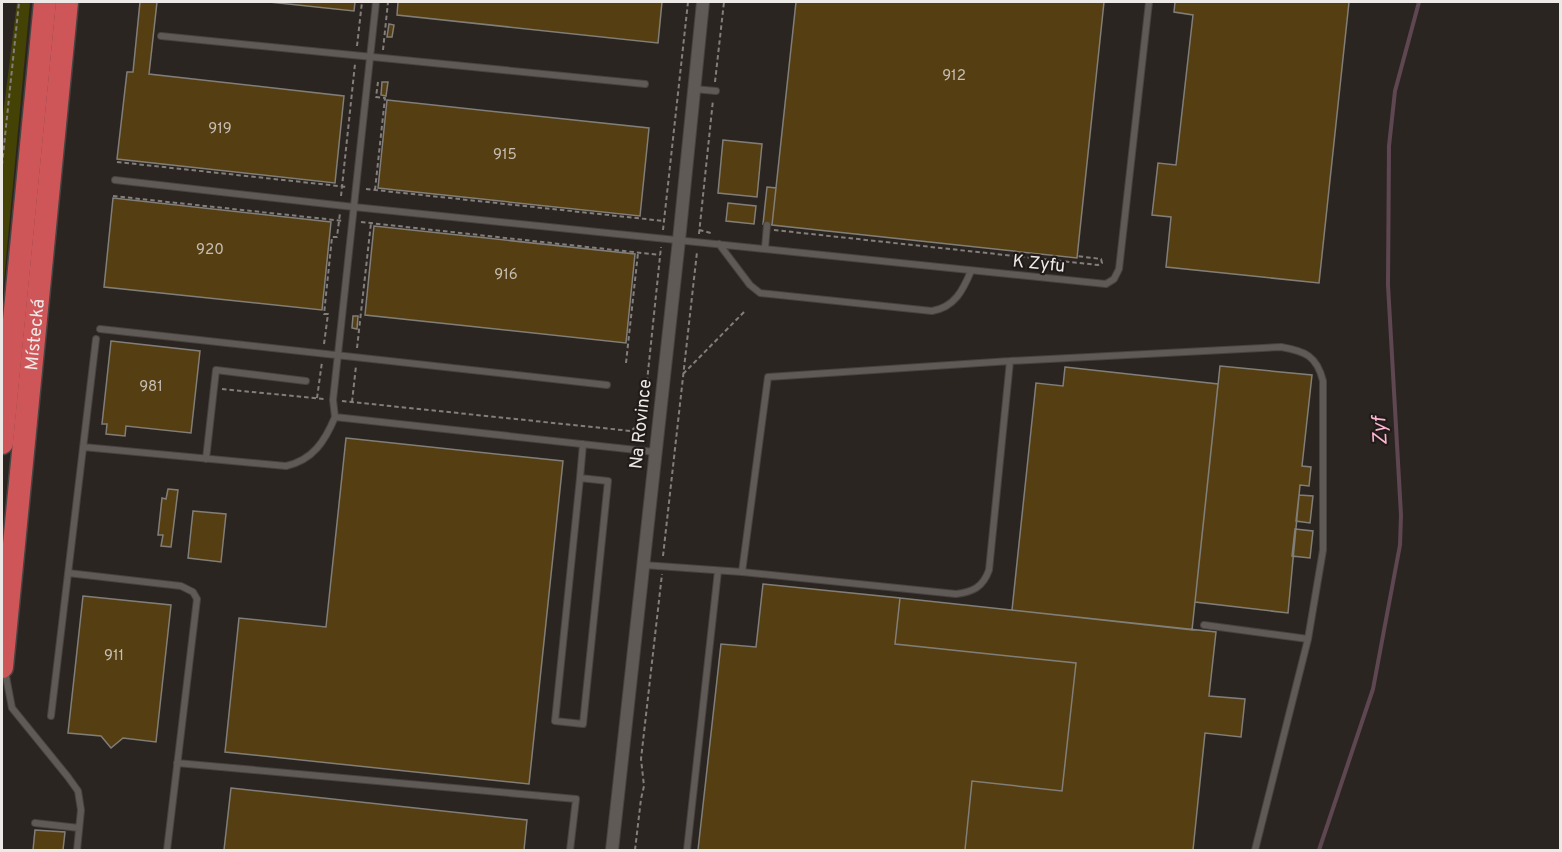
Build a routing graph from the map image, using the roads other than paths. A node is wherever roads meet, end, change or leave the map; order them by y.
1 (45, 2) edge
2 (67, 2) edge
3 (376, 2) edge
4 (703, 2) edge
5 (1149, 2) edge
6 (161, 36) dead end
7 (370, 57) junction
8 (645, 84) dead end
9 (694, 89) junction
10 (715, 91) road end
11 (115, 180) dead end
12 (354, 207) junction
13 (767, 227) road end
14 (679, 240) junction
15 (719, 244) junction
16 (765, 248) junction
17 (971, 270) junction
18 (100, 329) dead end
19 (96, 339) dead end
20 (338, 356) junction
21 (1010, 361) junction
22 (306, 381) dead end
23 (608, 385) dead end
24 (335, 417) junction
25 (2, 443) edge
26 (583, 444) junction
27 (83, 447) junction
28 (655, 452) junction
29 (206, 459) junction
30 (580, 478) junction
31 (643, 565) junction
32 (718, 571) junction
33 (742, 572) junction
34 (68, 573) junction
35 (1204, 625) dead end
36 (1308, 639) junction
37 (2, 662) edge
38 (51, 716) dead end
39 (177, 763) junction
40 (35, 823) dead end
41 (79, 828) junction
42 (77, 850) edge
43 (167, 850) edge
44 (570, 850) edge
45 (612, 850) edge
46 (687, 850) edge
47 (1255, 850) edge

1 - 25 highway, Místecká
2 - 37 highway, Místecká
3 - 7 lane
4 - 9 street, Na Rovince
5 - 17 lane, K Zyfu
6 - 7 lane
7 - 8 lane
7 - 12 lane
9 - 10 lane
9 - 14 street, Na Rovince
11 - 12 lane, K Zyfu
12 - 14 lane, K Zyfu
12 - 20 lane
13 - 16 lane
14 - 15 lane, K Zyfu
14 - 28 street, Na Rovince
15 - 16 lane, K Zyfu
15 - 17 lane
16 - 17 lane, K Zyfu
18 - 20 lane
19 - 27 lane
20 - 23 lane
20 - 24 lane
21 - 33 lane
21 - 33 lane
21 - 36 lane
22 - 29 lane
24 - 26 lane
24 - 29 lane
26 - 28 lane
26 - 30 lane
27 - 29 lane
27 - 34 lane
28 - 31 street, Na Rovince
30 - 30 lane
31 - 32 lane
31 - 45 street, Na Rovince
32 - 33 lane
32 - 46 lane
34 - 38 lane
34 - 39 lane
35 - 36 lane
36 - 47 lane
37 - 41 lane
39 - 43 lane
39 - 44 lane
40 - 41 lane
41 - 42 lane

